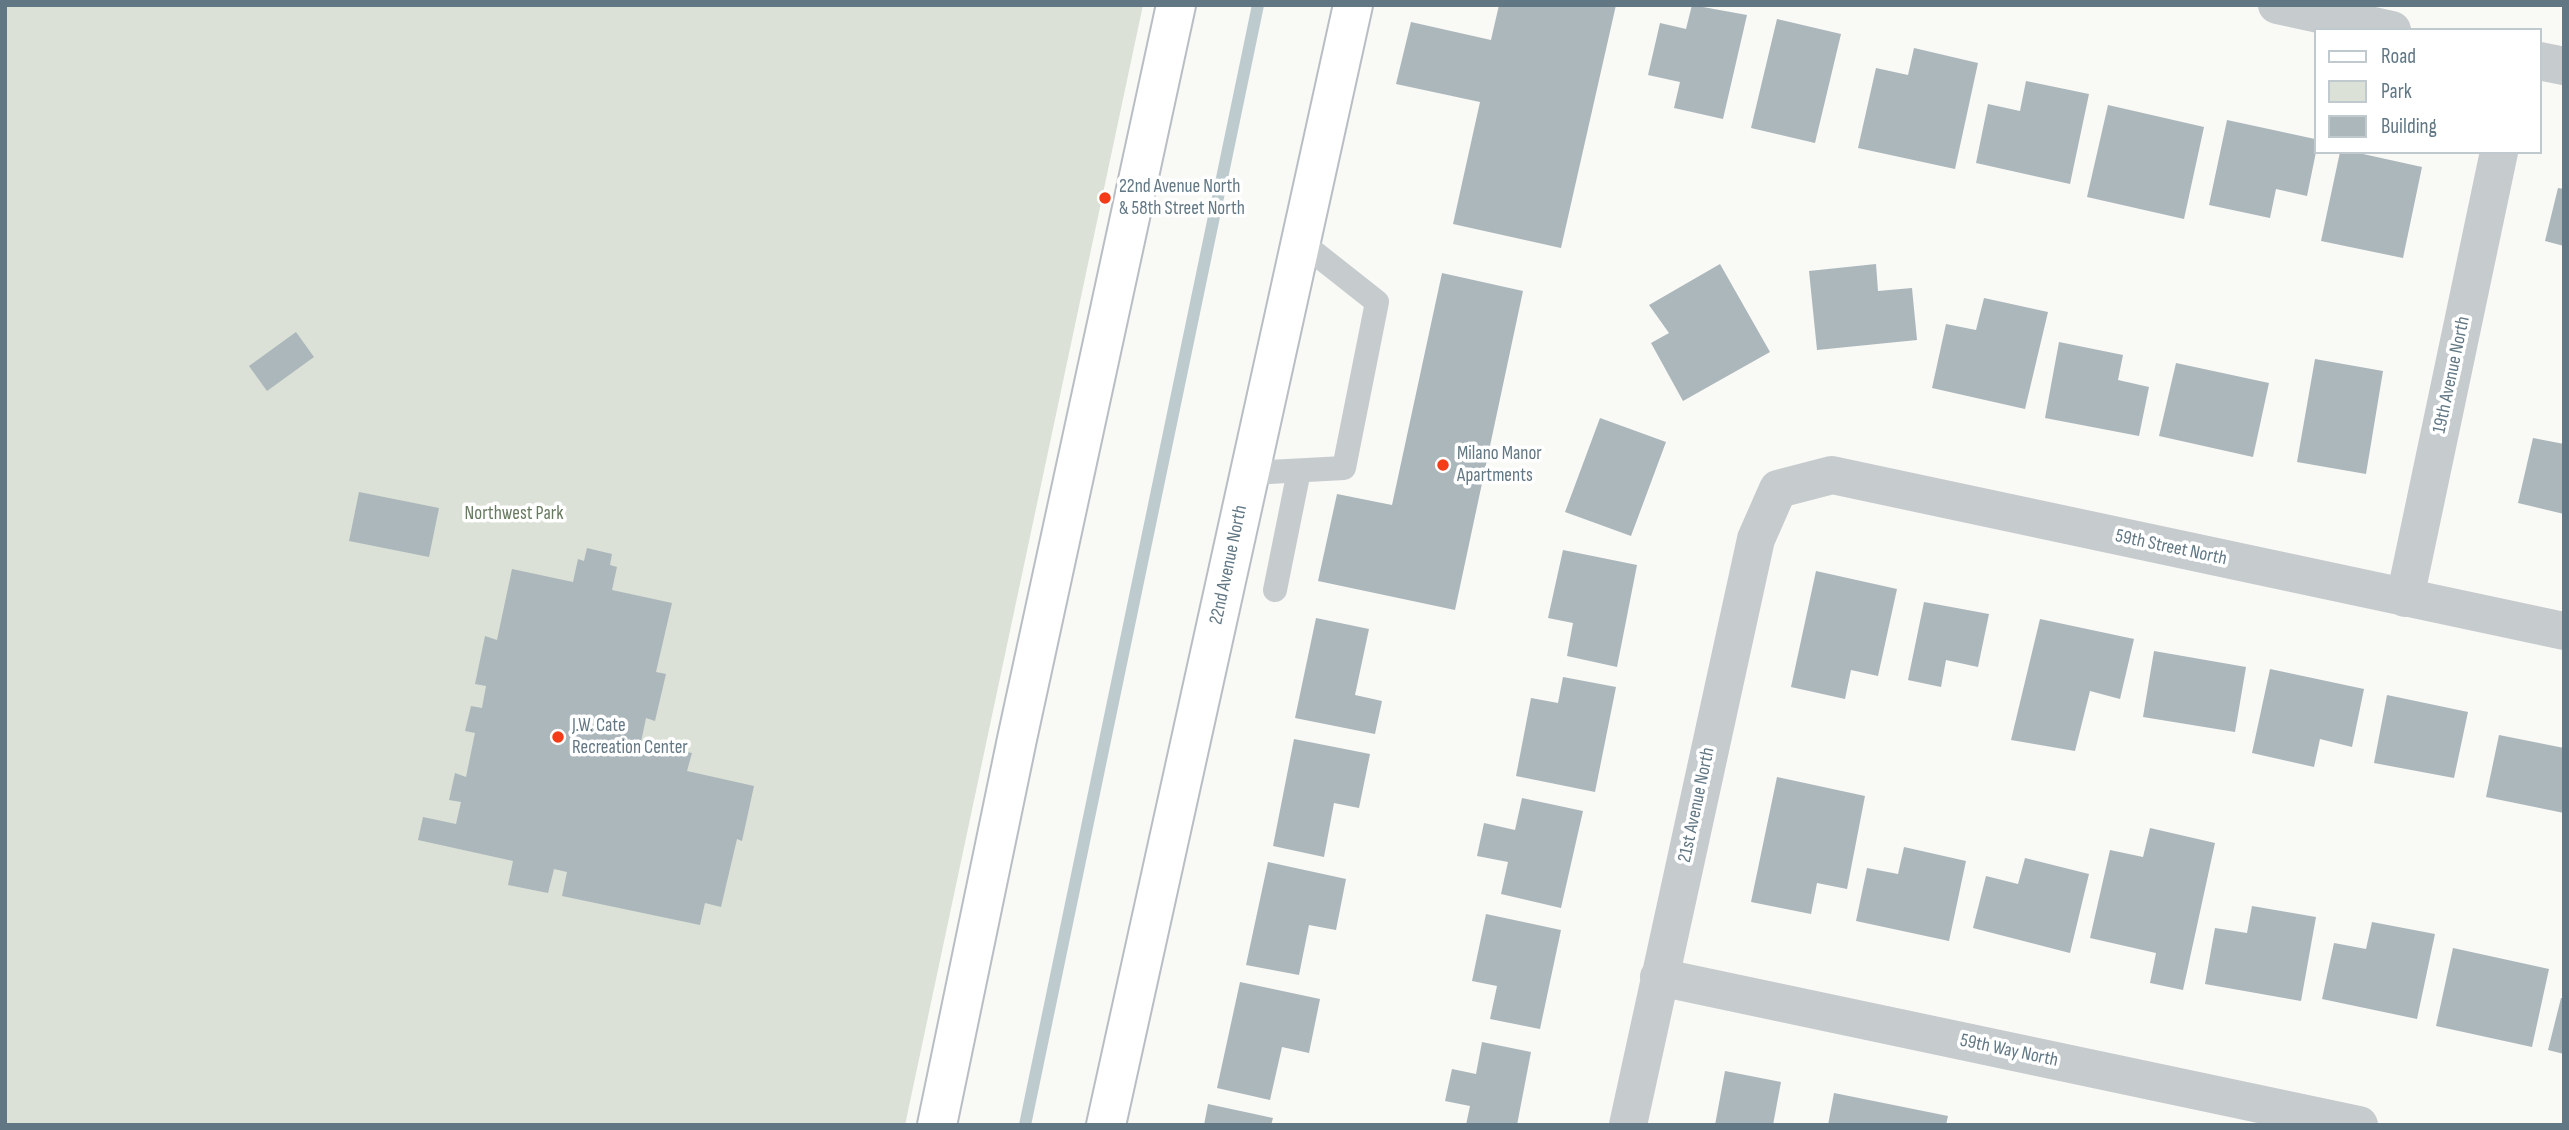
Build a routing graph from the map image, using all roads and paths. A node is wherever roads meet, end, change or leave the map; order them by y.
1 (1176, 5) edge
2 (1353, 5) edge
3 (2277, 5) edge
4 (2383, 28) edge
5 (2541, 61) edge
6 (2564, 66) edge
7 (2499, 154) edge
8 (1301, 242) junction
9 (1299, 471) junction
10 (1250, 473) junction
11 (1778, 489) joint
12 (1275, 590) dead end
13 (2404, 598) junction
14 (2564, 631) edge
15 (1659, 977) junction
16 (937, 1125) edge
17 (1106, 1125) edge
18 (1628, 1125) edge
19 (2359, 1125) edge

1 - 16 main road
2 - 8 main road, 22nd Avenue North
3 - 4 street
5 - 6 street
7 - 13 street, 19th Avenue North
8 - 9 lane
8 - 10 main road, 22nd Avenue North
9 - 10 lane
9 - 12 lane
10 - 17 main road, 22nd Avenue North
11 - 13 street, 59th Street North
11 - 15 street, 21st Avenue North
13 - 14 street, 59th Street North
15 - 18 street, 21st Avenue North
15 - 19 street, 59th Way North

